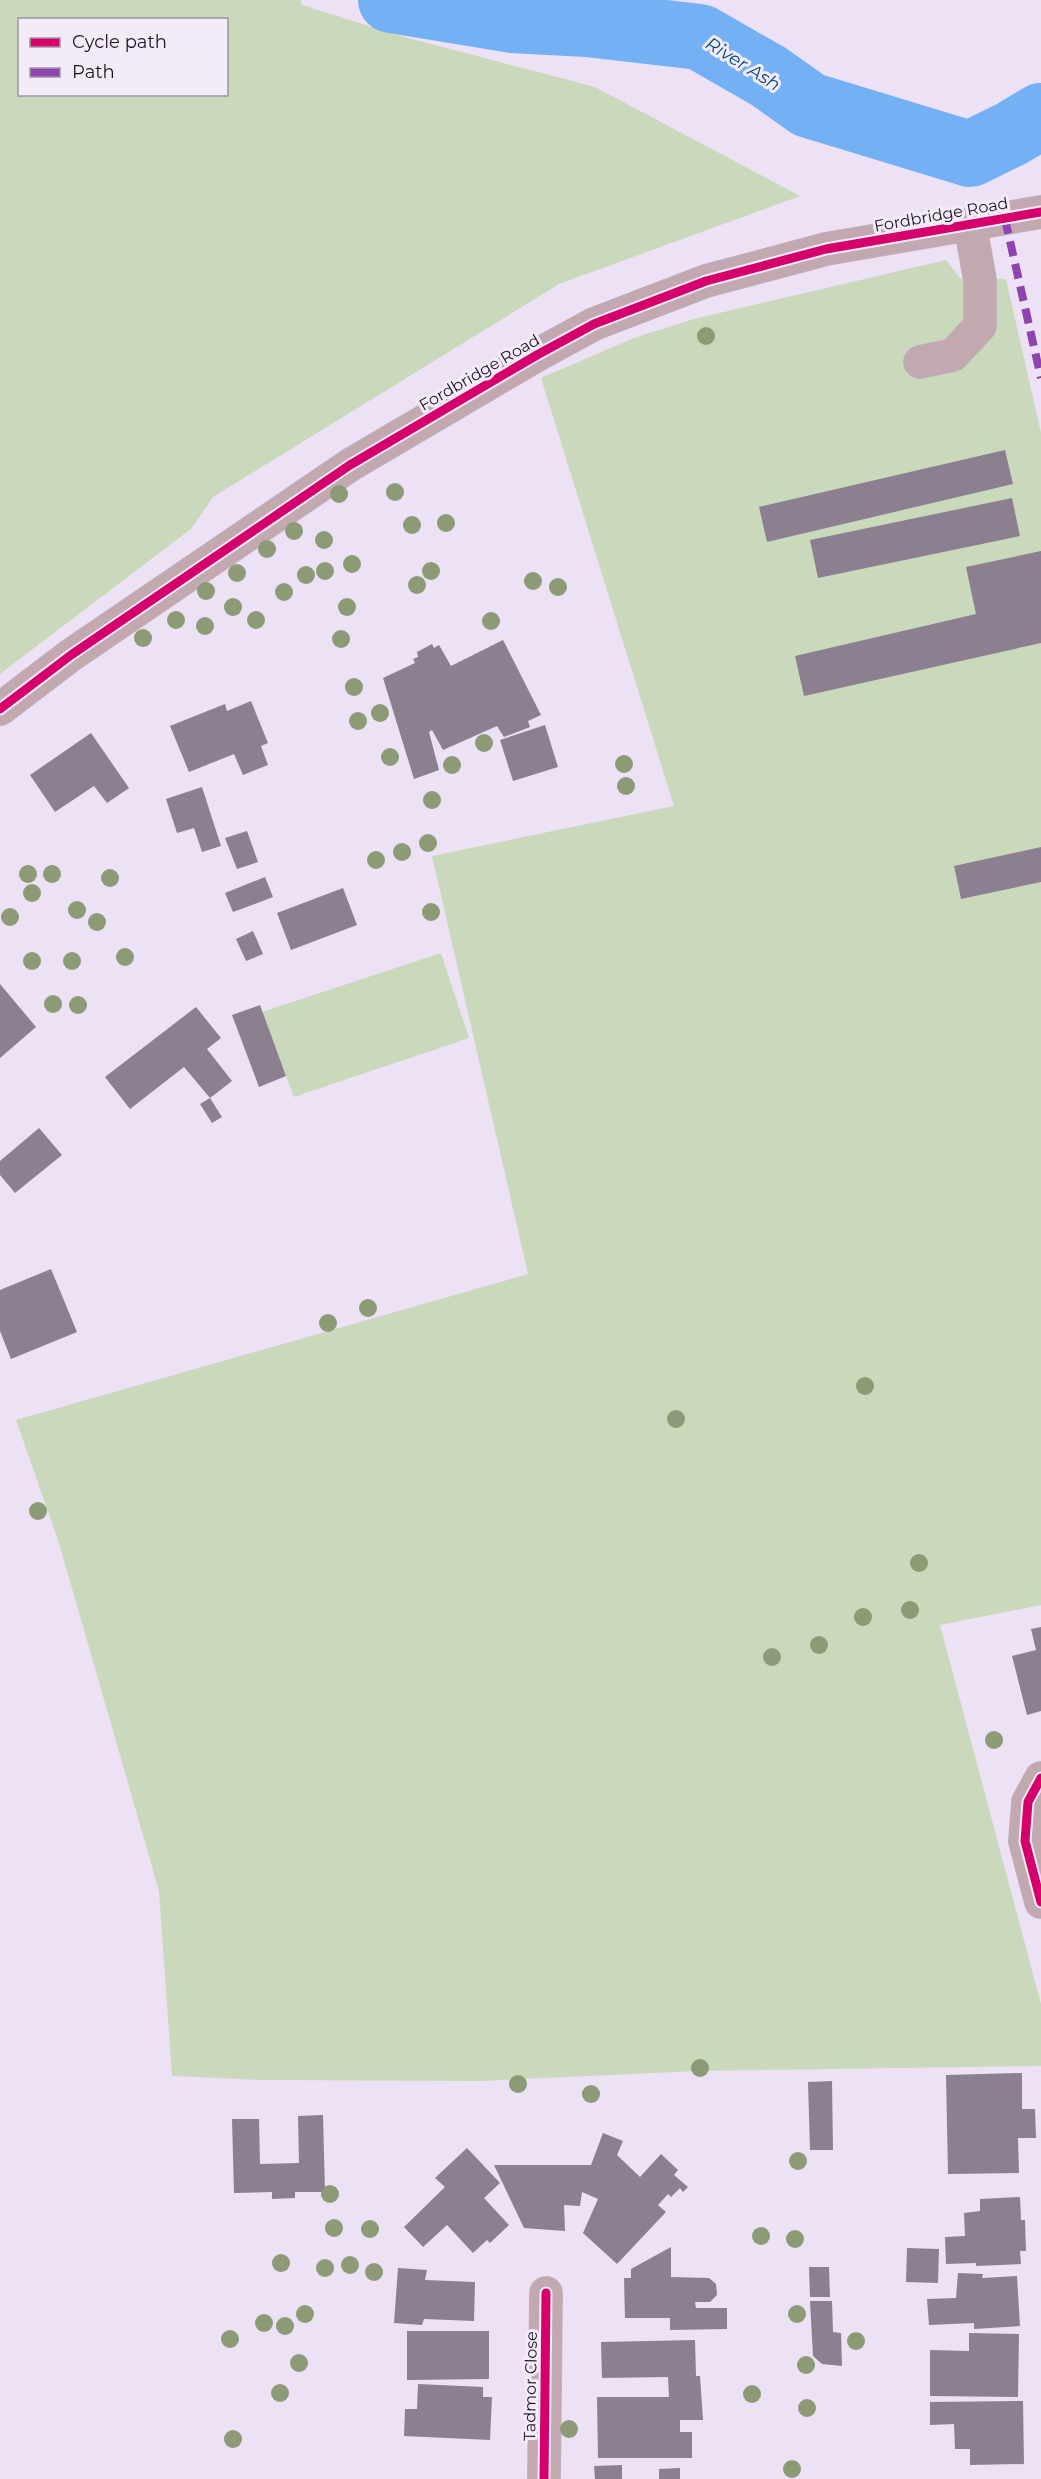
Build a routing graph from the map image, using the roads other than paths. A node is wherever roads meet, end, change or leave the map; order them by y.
1 (1041, 212) edge
2 (970, 224) junction
3 (920, 362) dead end
4 (0, 709) edge
5 (1041, 1778) edge
6 (1041, 1902) edge
7 (546, 2293) dead end
8 (543, 2479) edge

1 - 2 street, Fordbridge Road
2 - 3 street
2 - 4 street, Fordbridge Road
5 - 6 street
7 - 8 street, Tadmor Close

